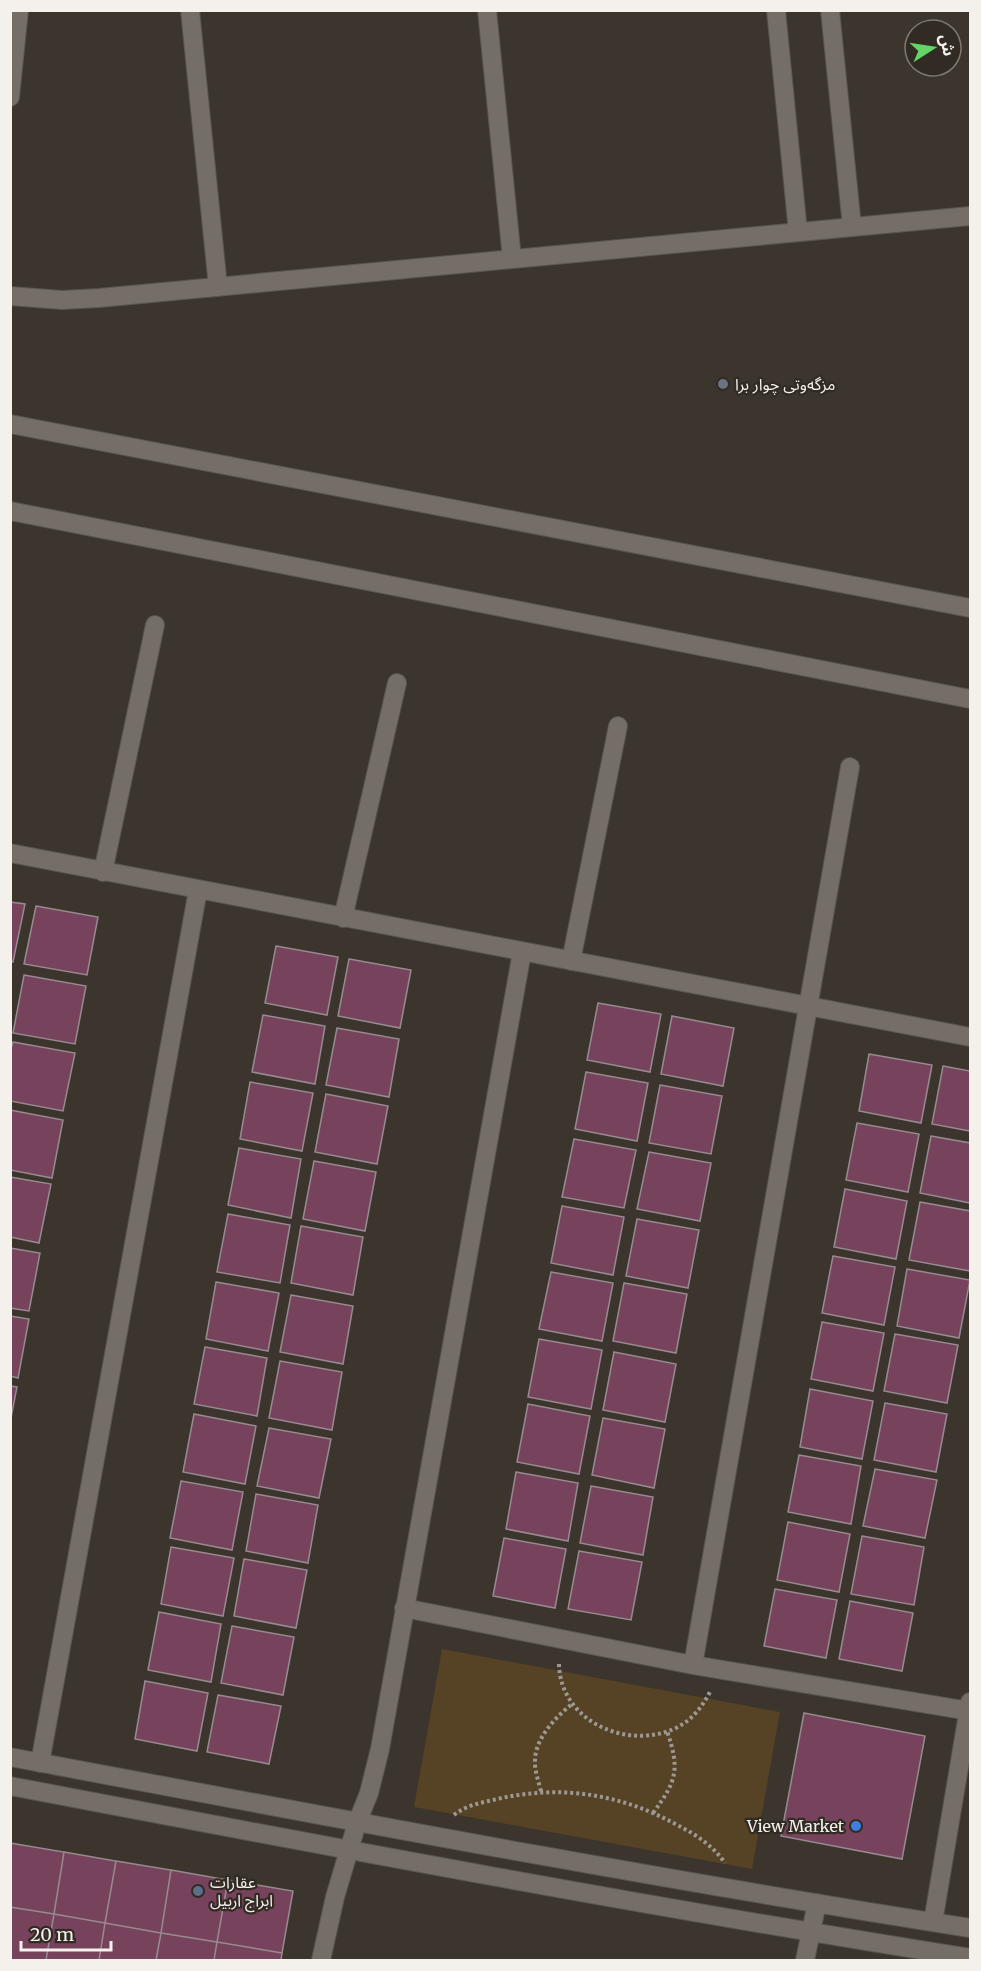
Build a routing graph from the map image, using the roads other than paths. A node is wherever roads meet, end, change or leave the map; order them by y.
1 (18, 10) edge
2 (190, 10) edge
3 (487, 10) edge
4 (776, 10) edge
5 (830, 10) edge
6 (10, 97) edge
7 (970, 216) edge
8 (852, 227) junction
9 (798, 232) junction
10 (512, 259) junction
11 (218, 287) junction
12 (10, 296) edge
13 (10, 424) edge
14 (10, 511) edge
15 (970, 608) edge
16 (155, 625) dead end
17 (397, 683) dead end
18 (970, 699) edge
19 (618, 726) dead end
20 (850, 767) dead end
21 (10, 853) edge
22 (104, 872) junction
23 (198, 890) junction
24 (344, 918) junction
25 (522, 952) junction
26 (571, 961) junction
27 (807, 1005) junction
28 (970, 1036) edge
29 (404, 1608) junction
30 (693, 1665) junction
31 (970, 1707) edge
32 (10, 1757) edge
33 (40, 1763) junction
34 (10, 1786) edge
35 (357, 1823) junction
36 (350, 1851) junction
37 (817, 1903) junction
38 (933, 1922) junction
39 (970, 1928) edge
40 (811, 1933) junction
41 (970, 1958) edge
42 (321, 1960) edge
43 (805, 1960) edge

1 - 6 street
2 - 11 street
3 - 10 street
4 - 9 street
5 - 8 street
7 - 8 street
8 - 9 street
9 - 10 street
10 - 11 street
11 - 12 street
13 - 15 street
14 - 18 street
16 - 22 street
17 - 24 street
19 - 26 street
20 - 27 street
21 - 22 street
22 - 23 street
23 - 24 street
23 - 33 street
24 - 25 street
25 - 26 street
25 - 29 street
26 - 27 street
27 - 28 street
27 - 30 street
29 - 30 street
29 - 35 street
30 - 31 street
31 - 38 street
32 - 33 street
33 - 35 street
34 - 36 street
35 - 36 street
35 - 37 street
36 - 40 street
36 - 42 street
37 - 38 street
37 - 40 street
38 - 39 street
40 - 41 street
40 - 43 street

